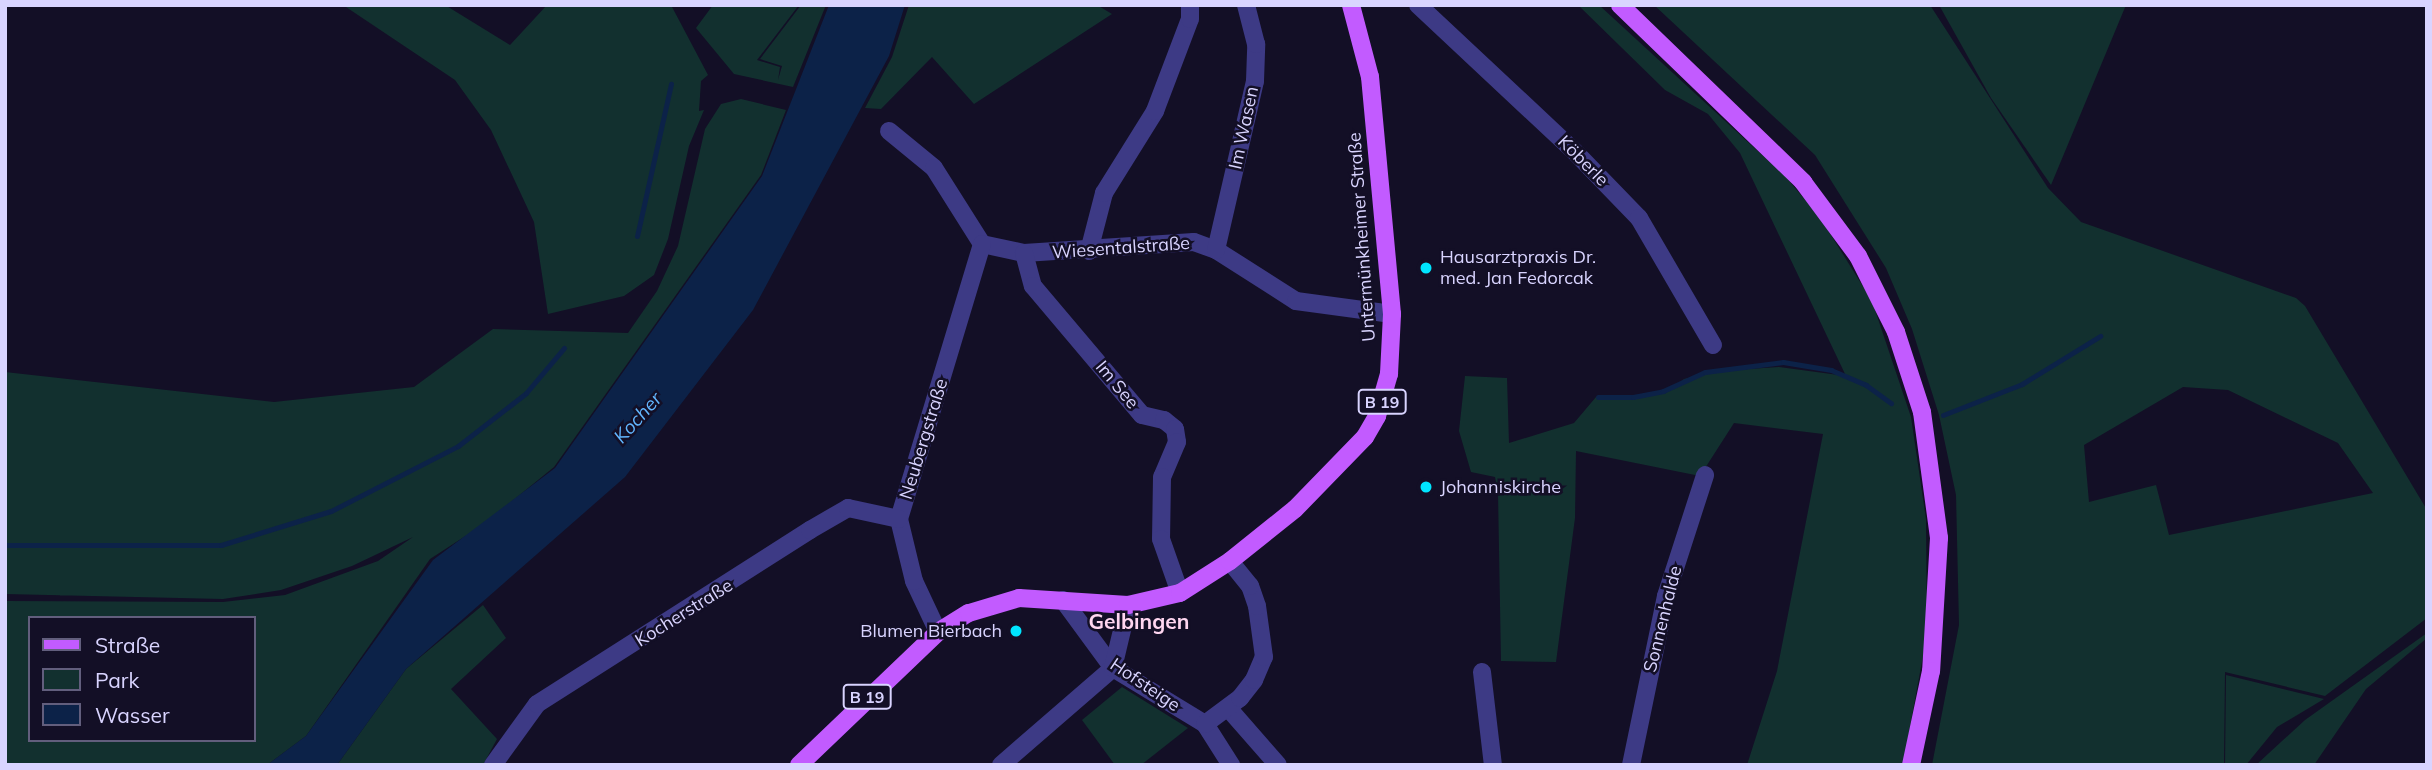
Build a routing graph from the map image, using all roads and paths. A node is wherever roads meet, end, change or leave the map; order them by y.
1 (1190, 5) edge
2 (1246, 5) edge
3 (1351, 5) edge
4 (1418, 5) edge
5 (1620, 5) edge
6 (889, 131) dead end
7 (982, 244) junction
8 (1216, 250) junction
9 (1088, 251) junction
10 (1024, 253) junction
11 (1392, 314) junction
12 (1713, 345) dead end
13 (1705, 475) dead end
14 (900, 519) junction
15 (1230, 561) junction
16 (1180, 593) junction
17 (1063, 600) junction
18 (1128, 605) junction
19 (938, 632) junction
20 (1113, 668) junction
21 (1482, 672) dead end
22 (1229, 709) junction
23 (1205, 724) junction
24 (493, 765) edge
25 (799, 765) edge
26 (1001, 765) edge
27 (1231, 765) edge
28 (1278, 765) edge
29 (1493, 765) edge
30 (1631, 765) edge
31 (1911, 765) edge

1 - 9 street
2 - 8 street, Im Wasen
3 - 11 main road, Untermünkheimer Straße / B 19
4 - 12 street, Köberle
5 - 31 main road
6 - 7 street
7 - 10 street, Wiesentalstraße
7 - 14 street, Neubergstraße
8 - 9 street, Wiesentalstraße
8 - 11 street, Wiesentalstraße
9 - 10 street, Wiesentalstraße
10 - 16 street, Im See
11 - 15 main road, Untermünkheimer Straße / B 19
13 - 30 street, Sonnenhalde
14 - 19 street, Neubergstraße
14 - 24 street, Kocherstraße
15 - 16 main road, Untermünkheimer Straße / B 19
15 - 22 street
16 - 18 main road, Untermünkheimer Straße / B 19
17 - 18 main road, Untermünkheimer Straße / B 19
17 - 19 main road, B 19
17 - 20 street, Hofsteige
18 - 20 street
19 - 25 main road, B 19
20 - 23 street, Hofsteige
20 - 26 street
21 - 29 street
22 - 23 street
22 - 28 street
23 - 27 street, Hofsteige

